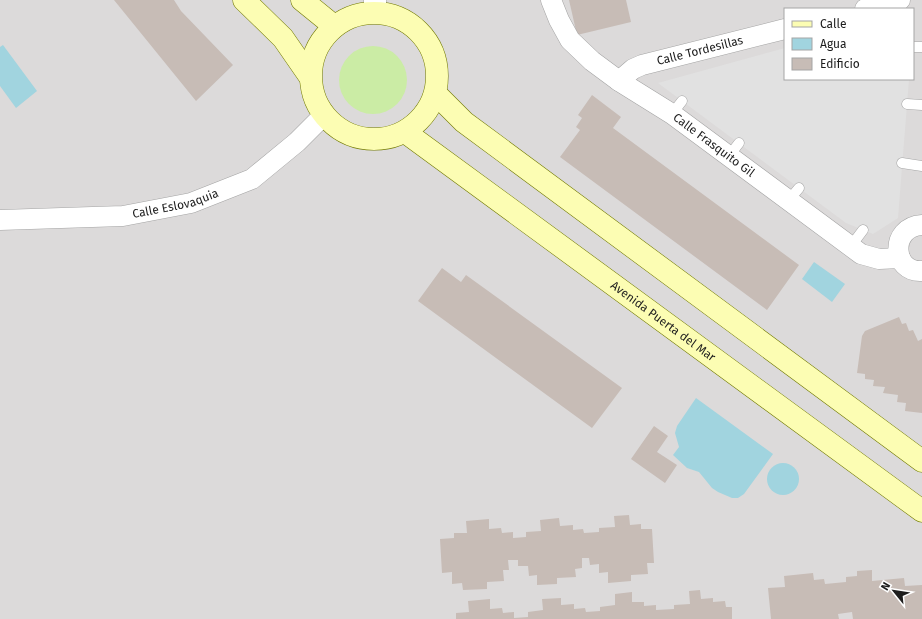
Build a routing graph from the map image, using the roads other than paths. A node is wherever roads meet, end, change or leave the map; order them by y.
1 (244, 0) edge
2 (302, 0) edge
3 (551, 0) edge
4 (900, 0) edge
5 (375, 6) edge
6 (869, 8) edge
7 (334, 26) junction
8 (784, 29) edge
9 (310, 77) junction
10 (618, 82) junction
11 (436, 94) junction
12 (907, 104) dead end
13 (922, 105) edge
14 (324, 116) junction
15 (405, 132) junction
16 (902, 163) dead end
17 (922, 166) edge
18 (0, 220) edge
19 (922, 225) edge
20 (863, 230) dead end
21 (851, 246) junction
22 (900, 258) junction
23 (922, 271) edge
24 (922, 461) edge
25 (922, 511) edge

1 - 9 main road
2 - 7 main road
3 - 10 street, Calle Frasquito Gil
4 - 6 street
5 - 7 main road
5 - 11 main road
7 - 9 main road
8 - 10 street, Calle Tordesillas
9 - 14 main road
10 - 21 street, Calle Frasquito Gil
11 - 15 main road
11 - 24 main road
12 - 13 lane
14 - 15 main road
14 - 18 street, Calle Eslovaquia
15 - 25 main road, Avenida Puerta del Mar
16 - 17 lane
19 - 22 street
20 - 21 lane
21 - 22 street, Calle Frasquito Gil
22 - 23 street

